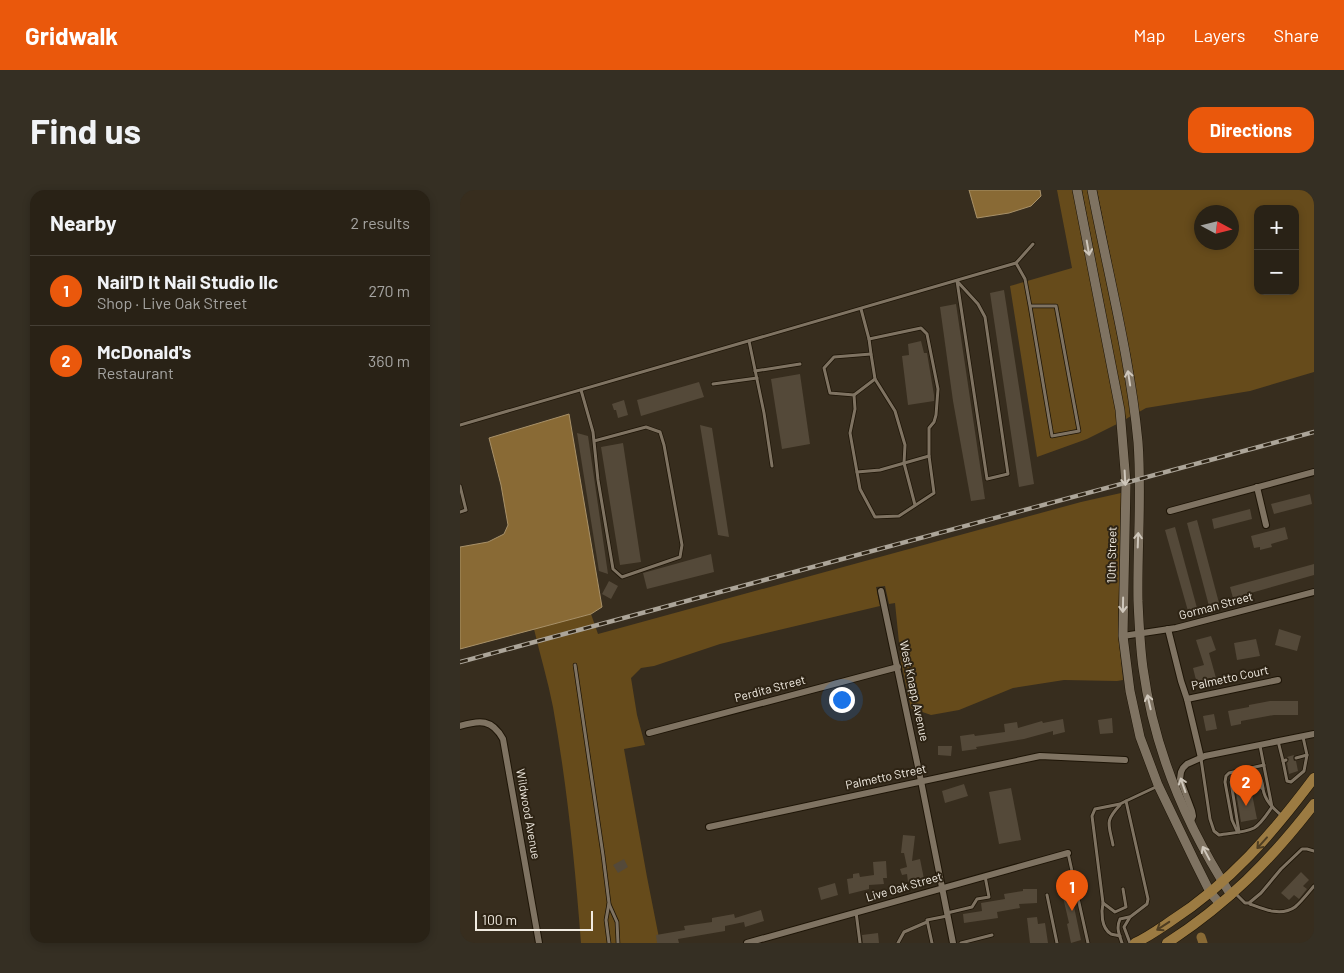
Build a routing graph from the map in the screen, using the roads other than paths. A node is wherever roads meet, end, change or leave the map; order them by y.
1 (1077, 190) edge
2 (1092, 190) edge
3 (1034, 244) dead end
4 (1016, 263) junction
5 (957, 281) junction
6 (1030, 306) junction
7 (861, 309) junction
8 (869, 339) junction
9 (749, 341) junction
10 (871, 354) junction
11 (800, 364) dead end
12 (755, 371) junction
13 (757, 378) junction
14 (875, 379) junction
15 (713, 384) dead end
16 (580, 390) junction
17 (854, 395) junction
18 (460, 425) edge
19 (594, 441) junction
20 (1138, 444) junction
21 (1124, 447) junction
22 (929, 456) junction
23 (904, 463) junction
24 (772, 466) dead end
25 (857, 472) junction
26 (1314, 472) edge
27 (460, 486) edge
28 (1257, 488) junction
29 (915, 505) junction
30 (460, 512) edge
31 (1170, 512) dead end
32 (1125, 516) junction
33 (1139, 516) junction
34 (1266, 525) dead end
35 (881, 590) dead end
36 (1314, 592) edge
37 (1168, 629) junction
38 (1140, 634) junction
39 (1123, 636) junction
40 (575, 665) dead end
41 (898, 667) junction
42 (1278, 680) dead end
43 (1187, 699) junction
44 (460, 726) edge
45 (649, 733) dead end
46 (1314, 734) edge
47 (1303, 736) junction
48 (1278, 741) junction
49 (1260, 745) junction
50 (1307, 755) junction
51 (1201, 758) junction
52 (1296, 758) dead end
53 (1125, 760) dead end
54 (1264, 765) junction
55 (1242, 775) junction
56 (1314, 778) edge
57 (921, 781) junction
58 (1158, 785) junction
59 (1263, 789) junction
60 (1126, 801) junction
61 (1120, 804) junction
62 (1314, 804) edge
63 (1272, 807) junction
64 (1284, 818) junction
65 (1190, 823) junction
66 (709, 827) dead end
67 (1238, 832) junction
68 (1113, 845) dead end
69 (1314, 851) edge
70 (1068, 853) joint
71 (985, 876) junction
72 (1222, 882) junction
73 (1314, 886) edge
74 (942, 888) junction
75 (1122, 889) dead end
76 (1210, 892) junction
77 (1232, 894) junction
78 (1047, 895) dead end
79 (1103, 903) junction
80 (609, 904) junction
81 (1220, 904) junction
82 (1249, 904) junction
83 (856, 912) junction
84 (947, 914) junction
85 (1130, 917) junction
86 (927, 922) junction
87 (778, 935) junction
88 (992, 935) dead end
89 (1120, 936) junction
90 (539, 943) edge
91 (609, 943) edge
92 (618, 943) edge
93 (747, 943) edge
94 (780, 943) edge
95 (860, 943) edge
96 (898, 943) edge
97 (932, 943) edge
98 (953, 943) edge
99 (961, 943) edge
100 (1057, 943) edge
101 (1088, 943) edge
102 (1122, 943) edge
103 (1130, 943) edge
104 (1135, 943) edge
105 (1167, 943) edge

1 -> 21 street, 10th Street
20 -> 2 street, 10th Street
3 - 4 lane
4 - 5 lane
4 - 6 lane
5 - 5 lane
5 - 7 lane
6 - 6 lane
7 - 8 lane
7 - 9 lane
8 - 10 lane
8 - 22 lane
9 - 12 lane
9 - 16 lane
10 - 14 lane
10 - 17 lane
11 - 12 lane
12 - 13 lane
13 - 15 lane
13 - 24 lane
14 - 17 lane
14 - 23 lane
16 - 18 lane
16 - 19 lane
17 - 25 lane
19 - 19 lane
20 - 21 street
20 - 33 street, 10th Street
21 -> 32 street, 10th Street
22 - 23 lane
22 - 29 lane
23 - 25 lane
23 - 29 lane
25 - 29 lane
26 - 28 street
27 - 30 lane
28 - 31 street
28 - 34 street
32 - 33 street
32 -> 39 street, 10th Street
38 -> 33 street, 10th Street
35 - 41 street, West Knapp Avenue
36 - 37 street, Gorman Street
37 - 38 street, Gorman Street
37 - 43 street
38 - 39 street, Gorman Street
65 -> 38 street, 10th Street
39 - 58 street, 10th Street
40 - 80 lane
41 - 45 street, Perdita Street
41 - 57 street, West Knapp Avenue
42 - 43 street, Palmetto Court
43 - 51 street
44 - 90 street, Wildwood Avenue
46 - 47 street
47 - 48 street
47 - 50 lane
48 - 49 street
48 - 50 lane
49 - 51 street
49 - 54 lane
50 - 52 lane
65 -> 51 street
51 - 67 lane
53 - 57 street, Palmetto Street
54 - 63 lane
54 - 67 lane
55 - 59 lane
55 - 59 lane
55 - 67 lane
56 - 64 main road
57 - 66 street, Palmetto Street
57 - 74 street, West Knapp Avenue
58 - 60 lane
58 - 76 street, 10th Street
59 - 63 lane
60 - 61 lane
60 - 85 lane
61 - 68 lane
61 - 79 lane
62 - 77 main road
63 - 64 lane
63 - 67 lane
64 -> 72 main road
72 -> 65 street, 10th Street
69 - 82 lane
70 - 71 street, Live Oak Street
70 - 101 lane
71 - 74 street, Live Oak Street
71 - 84 lane
72 - 76 main road
72 - 77 street, 10th Street
73 - 82 lane
74 - 83 street, Live Oak Street
74 - 84 street, West Knapp Avenue
75 - 79 lane
76 - 81 street, 10th Street
76 -> 104 main road
77 - 81 main road
77 - 82 lane
78 - 100 lane
79 - 89 lane
80 - 91 lane
80 - 92 lane
81 - 105 main road
83 - 87 street, Live Oak Street
83 - 95 lane
84 - 86 lane
84 - 98 street, West Knapp Avenue
85 - 89 lane
85 - 103 lane
86 - 96 lane
86 - 97 lane
87 - 93 street, Live Oak Street
87 - 94 street
88 - 99 lane
89 - 102 lane

